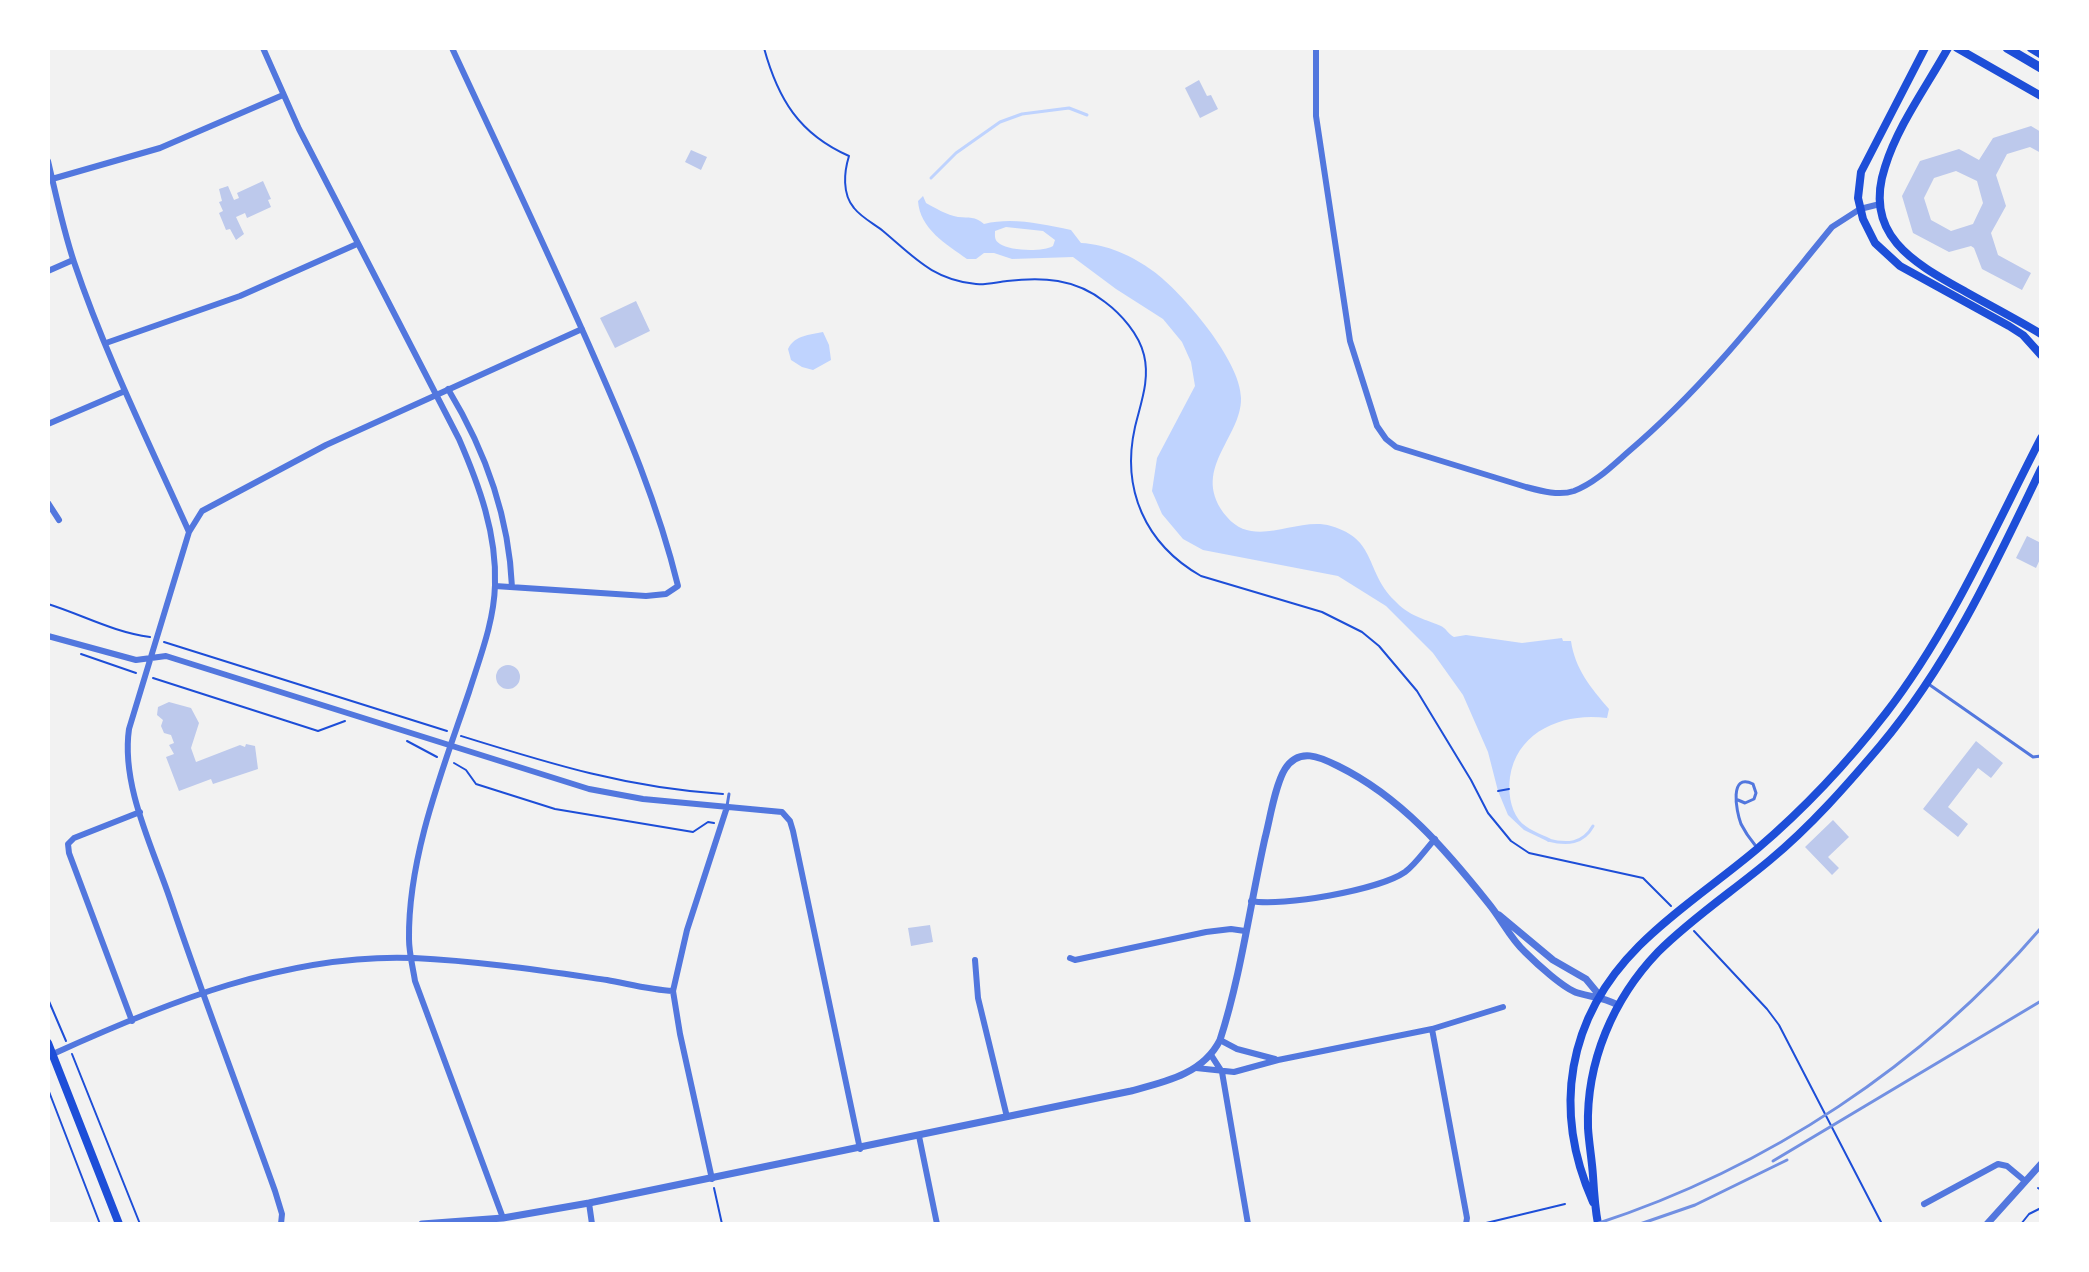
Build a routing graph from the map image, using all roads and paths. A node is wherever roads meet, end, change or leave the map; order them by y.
1 (263, 48) edge
2 (452, 48) edge
3 (764, 48) edge
4 (1316, 48) edge
5 (1925, 48) edge
6 (1948, 48) edge
7 (1957, 48) edge
8 (2007, 48) edge
9 (2031, 48) edge
10 (2041, 54) edge
11 (2041, 68) edge
12 (283, 95) junction
13 (2041, 96) edge
14 (48, 161) edge
15 (52, 179) junction
16 (1880, 204) junction
17 (1860, 209) junction
18 (357, 244) junction
19 (73, 260) junction
20 (48, 271) edge
21 (582, 329) junction
22 (2041, 334) edge
23 (106, 343) junction
24 (2041, 355) edge
25 (448, 389) junction
26 (125, 391) junction
27 (435, 395) junction
28 (49, 422) edge
29 (2041, 438) edge
30 (2041, 469) edge
31 (48, 503) edge
32 (59, 520) dead end
33 (189, 532) junction
34 (495, 586) junction
35 (512, 587) junction
36 (48, 604) edge
37 (48, 636) edge
38 (157, 639) junction
39 (78, 653) dead end
40 (151, 658) junction
41 (145, 676) junction
42 (1927, 683) junction
43 (348, 719) dead end
44 (455, 734) junction
45 (400, 738) dead end
46 (451, 745) junction
47 (2041, 756) edge
48 (447, 760) junction
49 (1509, 789) dead end
50 (1498, 791) dead end
51 (729, 794) joint
52 (1738, 800) junction
53 (727, 807) junction
54 (140, 812) junction
55 (723, 824) junction
56 (1435, 839) junction
57 (1758, 848) junction
58 (1657, 892) dead end
59 (1251, 901) junction
60 (1496, 912) junction
61 (1245, 931) junction
62 (1708, 946) dead end
63 (411, 958) junction
64 (1070, 958) dead end
65 (975, 960) dead end
66 (673, 991) junction
67 (202, 992) junction
68 (1600, 996) junction
69 (48, 999) edge
70 (1618, 1005) junction
71 (1503, 1007) dead end
72 (132, 1021) junction
73 (1432, 1029) junction
74 (1220, 1040) junction
75 (48, 1043) edge
76 (69, 1047) junction
77 (53, 1054) junction
78 (1211, 1055) junction
79 (1278, 1060) junction
80 (1196, 1068) junction
81 (1222, 1072) junction
82 (48, 1089) edge
83 (1007, 1117) junction
84 (919, 1136) junction
85 (860, 1149) junction
86 (2041, 1164) edge
87 (712, 1179) junction
88 (2025, 1181) junction
89 (714, 1191) dead end
90 (1593, 1202) junction
91 (589, 1203) junction
92 (1565, 1204) dead end
93 (1924, 1204) dead end
94 (2041, 1208) edge
95 (503, 1218) junction
96 (100, 1224) edge
97 (119, 1224) edge
98 (140, 1224) edge
99 (281, 1224) edge
100 (422, 1224) edge
101 (592, 1224) edge
102 (722, 1224) edge
103 (937, 1224) edge
104 (1248, 1224) edge
105 (1466, 1224) edge
106 (1482, 1224) edge
107 (1598, 1224) edge
108 (1882, 1224) edge
109 (1987, 1224) edge
110 (2021, 1224) edge

1 - 12 street
2 - 21 street
3 - 58 path
4 - 17 street
5 - 17 main road
6 - 16 main road
7 - 13 main road
8 - 11 highway
9 - 10 highway
12 - 15 street
12 - 18 street
14 - 15 street
15 - 19 street
16 - 17 street
16 - 22 main road
17 - 24 main road
18 - 23 street
18 - 27 street
19 - 20 street
19 - 23 street
21 - 25 street
21 - 35 street
23 - 26 street
25 - 27 street
25 - 35 street
26 - 28 street
26 - 33 street
27 - 33 street
27 - 34 street
29 - 57 main road
30 - 42 main road
31 - 32 street
33 - 38 street
34 - 35 street
34 - 44 street
36 - 38 path
37 - 40 street
38 - 40 street
38 - 44 path
39 - 41 path
40 - 41 street
40 - 46 street
41 - 43 path
41 - 54 street
42 - 47 lane
42 - 70 main road
44 - 46 street
44 - 51 path
45 - 48 path
46 - 48 street
46 - 53 street
48 - 55 path
48 - 63 street
49 - 50 path
51 - 53 lane
52 - 52 lane
52 - 57 lane
53 - 55 street
53 - 85 street
54 - 67 street
54 - 72 street
55 - 66 street
56 - 59 street
56 - 59 street
56 - 60 street
57 - 68 main road
59 - 61 street
60 - 68 street
60 - 68 street
61 - 64 street
61 - 74 street
62 - 108 path
63 - 66 street
63 - 67 street
63 - 95 street
65 - 83 street
66 - 87 street
67 - 72 street
67 - 99 street
68 - 70 street
68 - 90 main road
69 - 76 path
70 - 90 main road
71 - 73 street
72 - 76 street
73 - 79 street
73 - 105 street
74 - 78 street
74 - 79 street
75 - 77 main road
76 - 77 street
76 - 98 path
77 - 97 main road
78 - 80 street
78 - 81 street
79 - 81 street
80 - 81 street
80 - 83 street
81 - 104 street
82 - 96 path
83 - 84 street
84 - 85 street
84 - 103 street
85 - 87 street
86 - 88 street
87 - 91 street
88 - 93 street
88 - 109 street
89 - 102 path
90 - 107 main road
91 - 95 street
91 - 101 street
92 - 106 path
94 - 110 path
95 - 100 street

